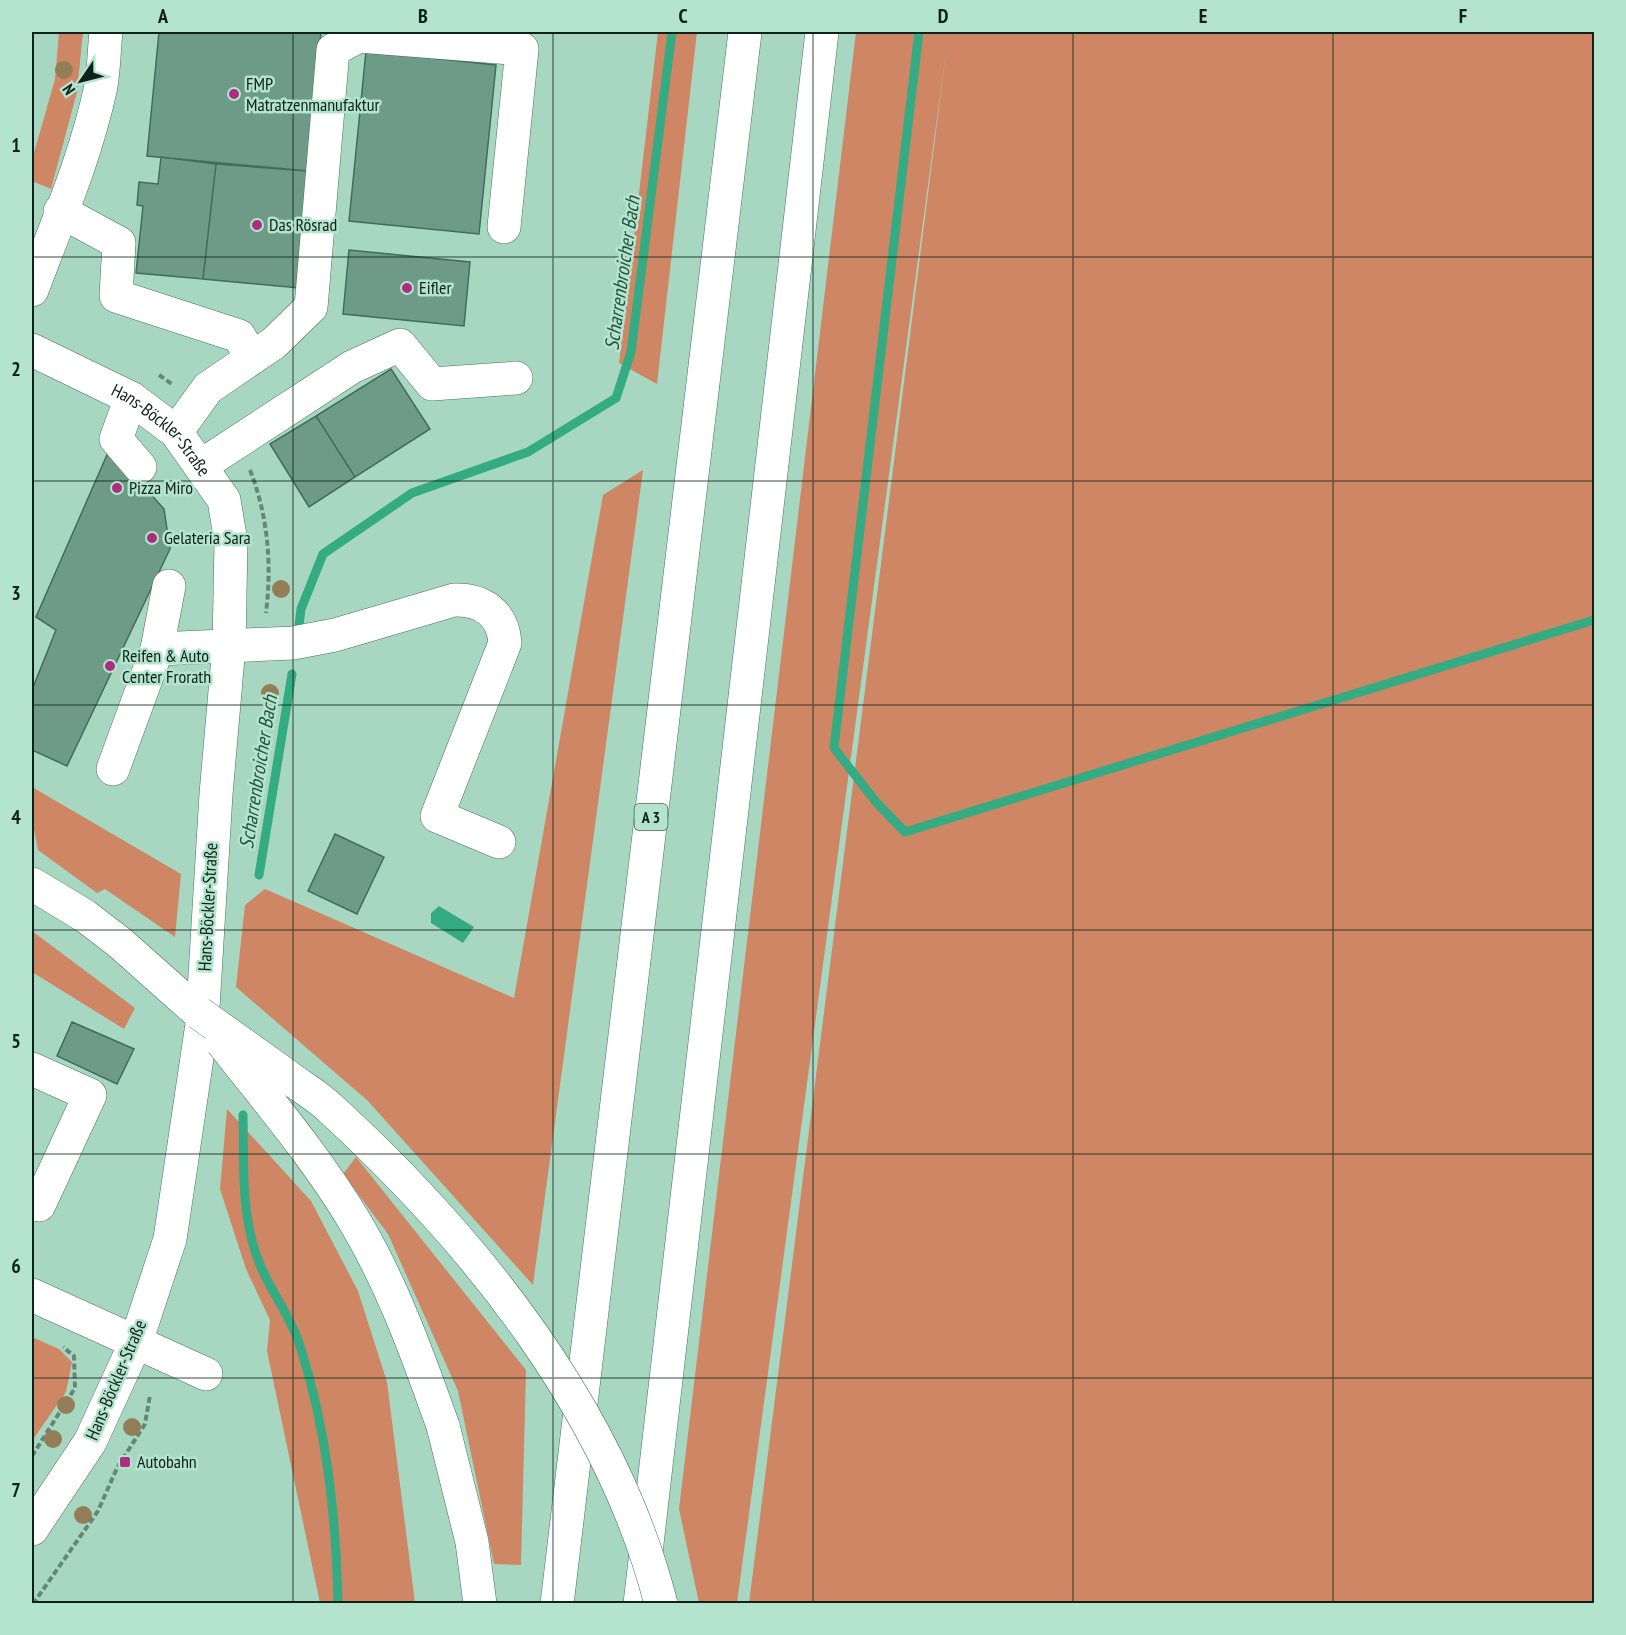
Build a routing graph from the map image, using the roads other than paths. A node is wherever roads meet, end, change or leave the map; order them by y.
1 (106, 32) edge
2 (745, 32) edge
3 (822, 32) edge
4 (360, 34) edge
5 (49, 216) edge
6 (504, 227) dead end
7 (32, 290) edge
8 (32, 350) edge
9 (252, 358) junction
10 (516, 378) dead end
11 (131, 398) junction
12 (176, 432) junction
13 (202, 465) junction
14 (140, 467) dead end
15 (169, 586) dead end
16 (229, 646) junction
17 (157, 649) junction
18 (113, 769) dead end
19 (499, 842) dead end
20 (32, 884) edge
21 (199, 1013) junction
22 (32, 1069) edge
23 (32, 1202) edge
24 (32, 1295) edge
25 (136, 1342) junction
26 (206, 1374) dead end
27 (32, 1529) edge
28 (480, 1604) edge
29 (557, 1604) edge
30 (640, 1604) edge
31 (662, 1604) edge

1 - 5 main road
2 - 29 main road, A 3
3 - 30 main road
4 - 6 main road
4 - 9 main road
5 - 7 main road
5 - 9 main road
8 - 11 main road, Hans-Böckler-Straße
9 - 12 main road
10 - 13 main road
11 - 12 main road, Hans-Böckler-Straße
11 - 14 main road
12 - 13 main road, Hans-Böckler-Straße
13 - 16 main road, Hans-Böckler-Straße
15 - 17 main road
16 - 17 main road
16 - 19 main road
16 - 25 main road, Hans-Böckler-Straße
17 - 18 main road
20 - 21 main road
21 - 28 main road, bridge
21 - 31 main road, bridge
22 - 23 main road
24 - 25 main road
25 - 26 main road
25 - 27 main road, Hans-Böckler-Straße

